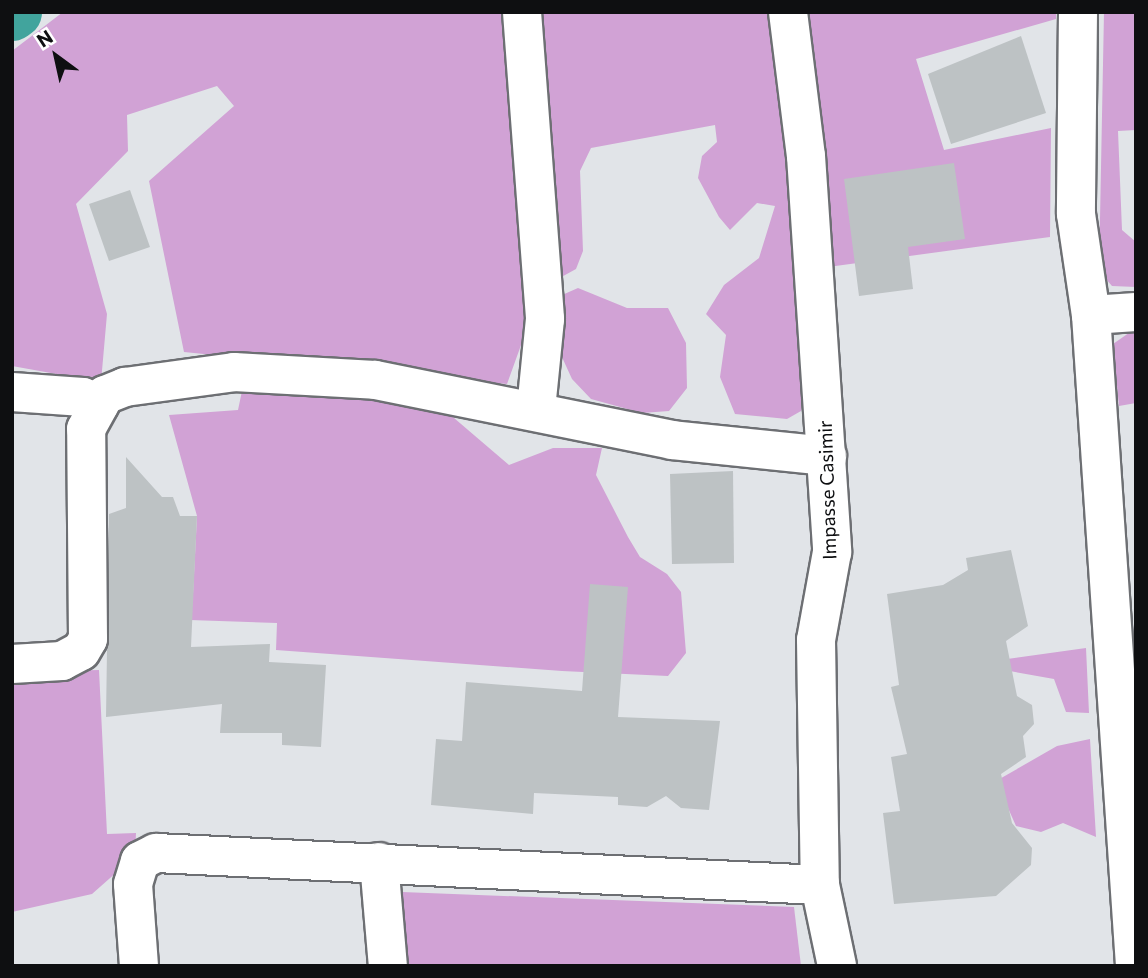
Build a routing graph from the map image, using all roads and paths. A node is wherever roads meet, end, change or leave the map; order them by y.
1 (522, 12) edge
2 (788, 12) edge
3 (1078, 12) edge
4 (1136, 312) edge
5 (1091, 315) junction
6 (12, 392) edge
7 (99, 405) junction
8 (536, 409) junction
9 (827, 456) junction
10 (12, 664) edge
11 (379, 862) junction
12 (820, 885) junction
13 (139, 966) edge
14 (388, 966) edge
15 (837, 966) edge
16 (1135, 966) edge

1 - 8 street
2 - 9 street, Impasse Casimir
3 - 5 street
4 - 5 street
5 - 16 street
6 - 7 street
7 - 8 street
7 - 10 street
8 - 9 street
9 - 12 street, Impasse Casimir
11 - 12 street
11 - 13 street
11 - 14 street
12 - 15 street, Impasse Casimir

